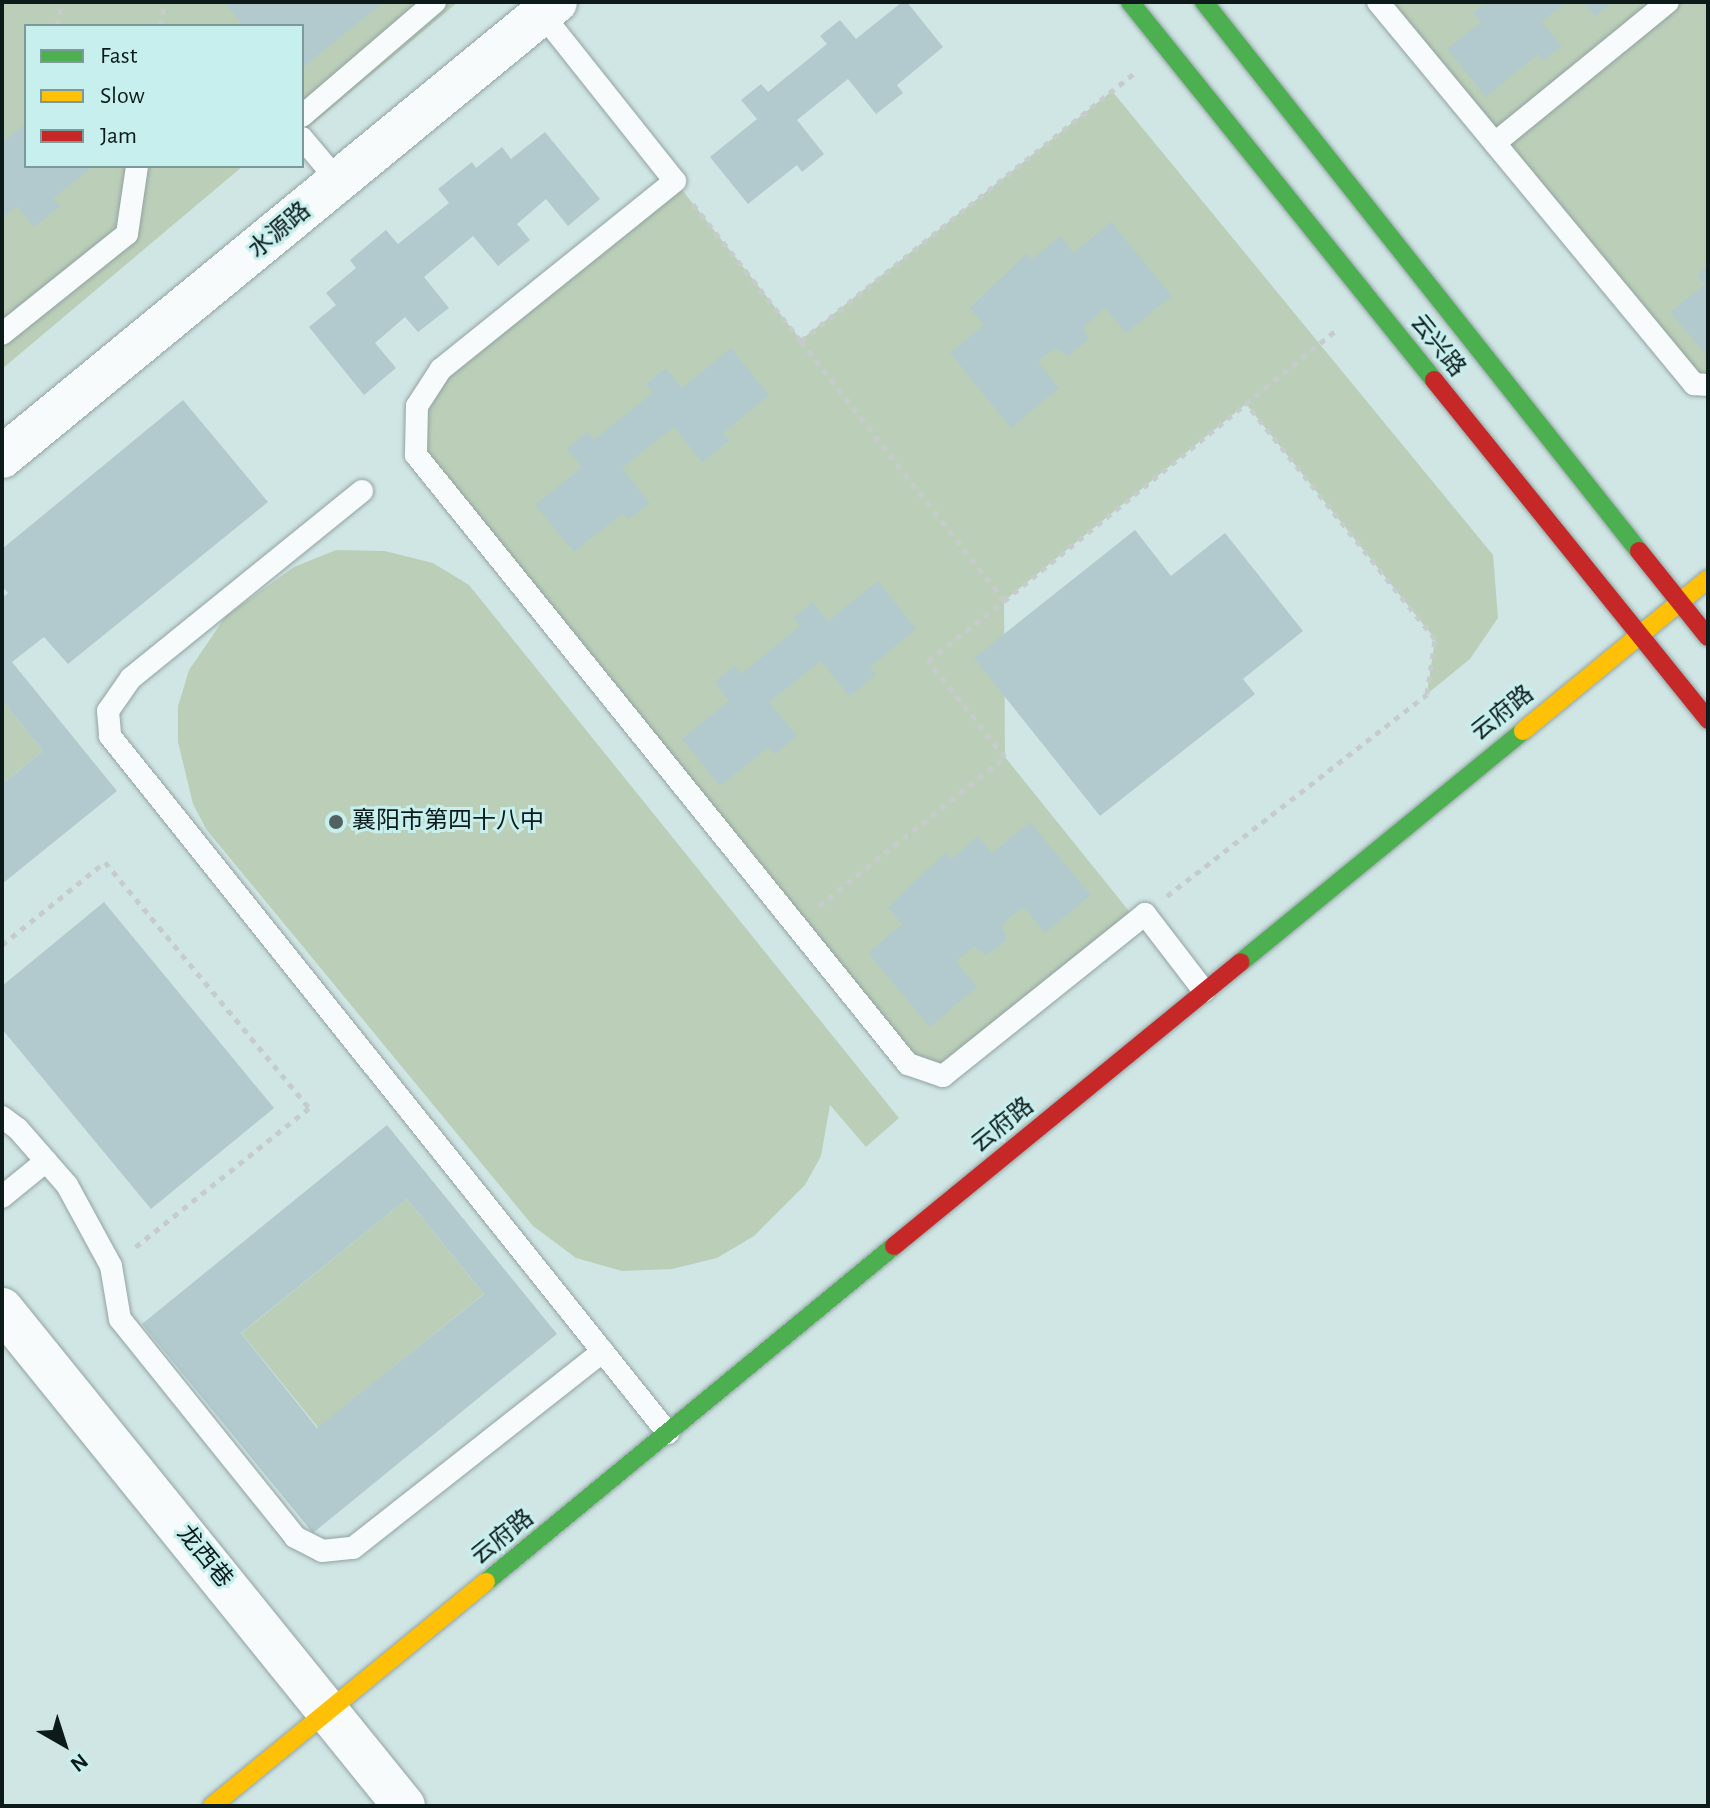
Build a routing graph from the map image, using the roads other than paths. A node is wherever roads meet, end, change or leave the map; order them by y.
1 (435, 2) edge
2 (1130, 2) edge
3 (1204, 2) edge
4 (1378, 2) edge
5 (1668, 2) edge
6 (549, 8) edge
7 (304, 114) edge
8 (304, 140) edge
9 (1495, 143) junction
10 (137, 168) edge
11 (339, 182) junction
12 (2, 334) edge
13 (1708, 385) edge
14 (2, 457) edge
15 (362, 491) dead end
16 (1708, 579) edge
17 (1679, 602) junction
18 (1638, 634) junction
19 (1708, 637) edge
20 (1708, 720) edge
21 (1204, 991) junction
22 (2, 1117) edge
23 (46, 1161) junction
24 (2, 1197) edge
25 (2, 1309) edge
26 (603, 1351) junction
27 (668, 1433) junction
28 (330, 1711) junction
29 (212, 1806) edge
30 (404, 1806) edge

1 - 7 lane
2 - 18 street, 云兴路
3 - 17 street, 云兴路
4 - 9 lane
5 - 9 lane
6 - 11 street, 水源路
6 - 21 lane
8 - 11 lane
9 - 13 lane
10 - 12 lane
11 - 14 street, 水源路
15 - 26 lane
16 - 17 street, 云府路
17 - 18 street, 云府路
17 - 19 street, 云兴路
18 - 20 street, 云兴路
18 - 21 street, 云府路
21 - 27 street, 云府路
22 - 23 lane
23 - 24 lane
23 - 26 lane
25 - 28 street, 龙西巷
26 - 27 lane
27 - 28 street, 云府路
28 - 29 street, 云府路
28 - 30 street, 龙西巷

